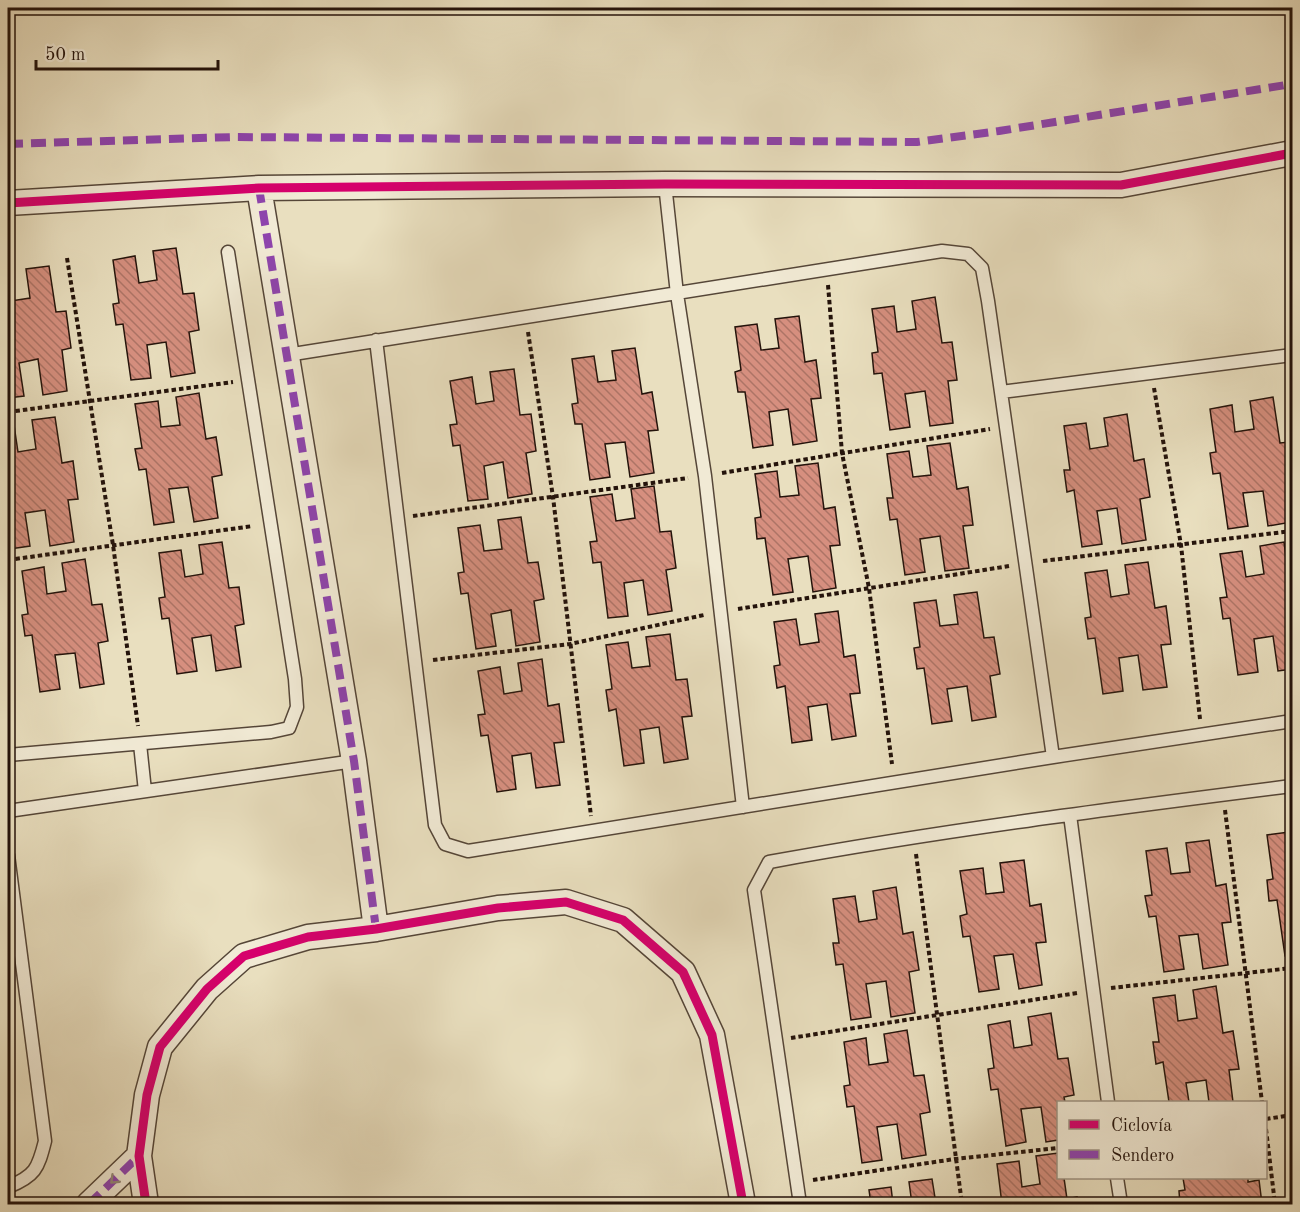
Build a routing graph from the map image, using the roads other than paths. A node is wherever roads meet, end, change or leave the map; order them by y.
1 (1293, 153) edge
2 (665, 184) junction
3 (259, 188) junction
4 (8, 203) edge
5 (228, 252) dead end
6 (677, 294) junction
7 (376, 340) junction
8 (286, 355) junction
9 (1293, 355) edge
10 (1001, 392) junction
11 (1293, 721) edge
12 (140, 744) junction
13 (8, 755) edge
14 (1053, 757) junction
15 (354, 761) junction
16 (1293, 786) edge
17 (145, 791) junction
18 (743, 807) junction
19 (8, 811) edge
20 (1070, 814) junction
21 (8, 855) edge
22 (376, 929) junction
23 (1108, 1101) edge
24 (139, 1156) junction
25 (1117, 1179) edge
26 (8, 1187) edge
27 (89, 1204) edge
28 (146, 1204) edge
29 (743, 1204) edge
30 (800, 1204) edge
31 (1121, 1204) edge

1 - 2 street
2 - 3 street
2 - 6 lane
3 - 4 street
3 - 8 street
5 - 12 lane
6 - 7 lane
6 - 10 lane
6 - 18 lane
7 - 8 lane
7 - 18 lane
8 - 15 street
9 - 10 lane
10 - 14 lane
11 - 14 lane
12 - 13 lane
12 - 17 lane
14 - 18 lane
15 - 17 lane
15 - 22 street
16 - 20 lane
17 - 19 lane
20 - 23 lane
20 - 30 lane
21 - 26 lane
22 - 24 street
22 - 29 street
24 -> 27 street
24 - 28 street
25 - 31 lane

